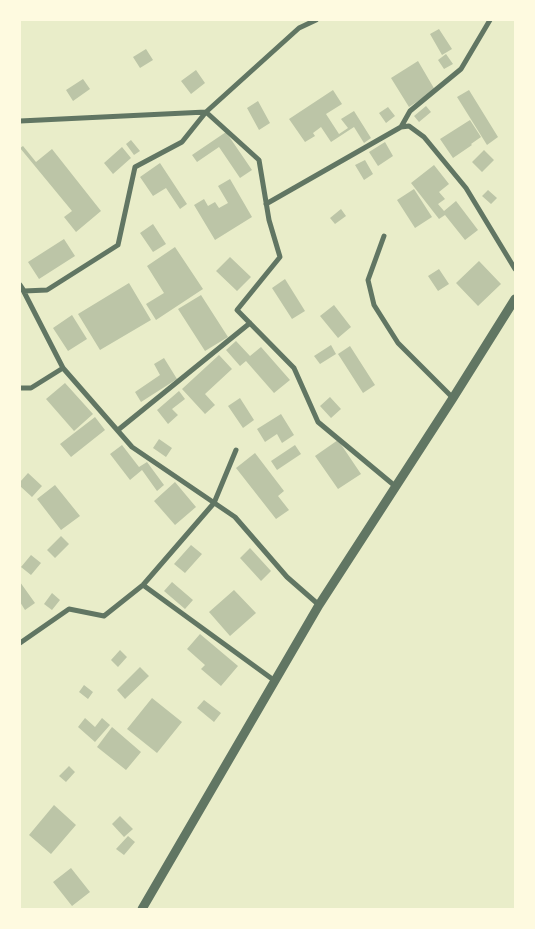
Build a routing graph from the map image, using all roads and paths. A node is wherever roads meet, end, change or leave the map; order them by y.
1 (316, 20) edge
2 (490, 20) edge
3 (206, 112) junction
4 (20, 121) edge
5 (401, 126) junction
6 (266, 204) junction
7 (384, 236) dead end
8 (515, 269) edge
9 (20, 284) edge
10 (22, 290) edge
11 (515, 299) edge
12 (250, 323) junction
13 (63, 368) junction
14 (20, 388) edge
15 (453, 398) junction
16 (118, 430) junction
17 (236, 450) dead end
18 (395, 486) junction
19 (214, 503) junction
20 (143, 585) junction
21 (319, 605) junction
22 (20, 644) edge
23 (275, 681) junction
24 (142, 909) edge

1 - 3 street
2 - 5 street
3 - 4 street
3 - 6 street
3 - 10 street
5 - 6 street
5 - 8 street
6 - 12 street
7 - 15 street
9 - 10 street
10 - 13 street
11 - 15 street
12 - 16 street
12 - 18 street
13 - 14 street
13 - 16 street
15 - 18 street
16 - 19 street
17 - 19 street
18 - 21 street
19 - 20 street
19 - 21 street
20 - 22 street
20 - 23 street
21 - 23 street
23 - 24 street

